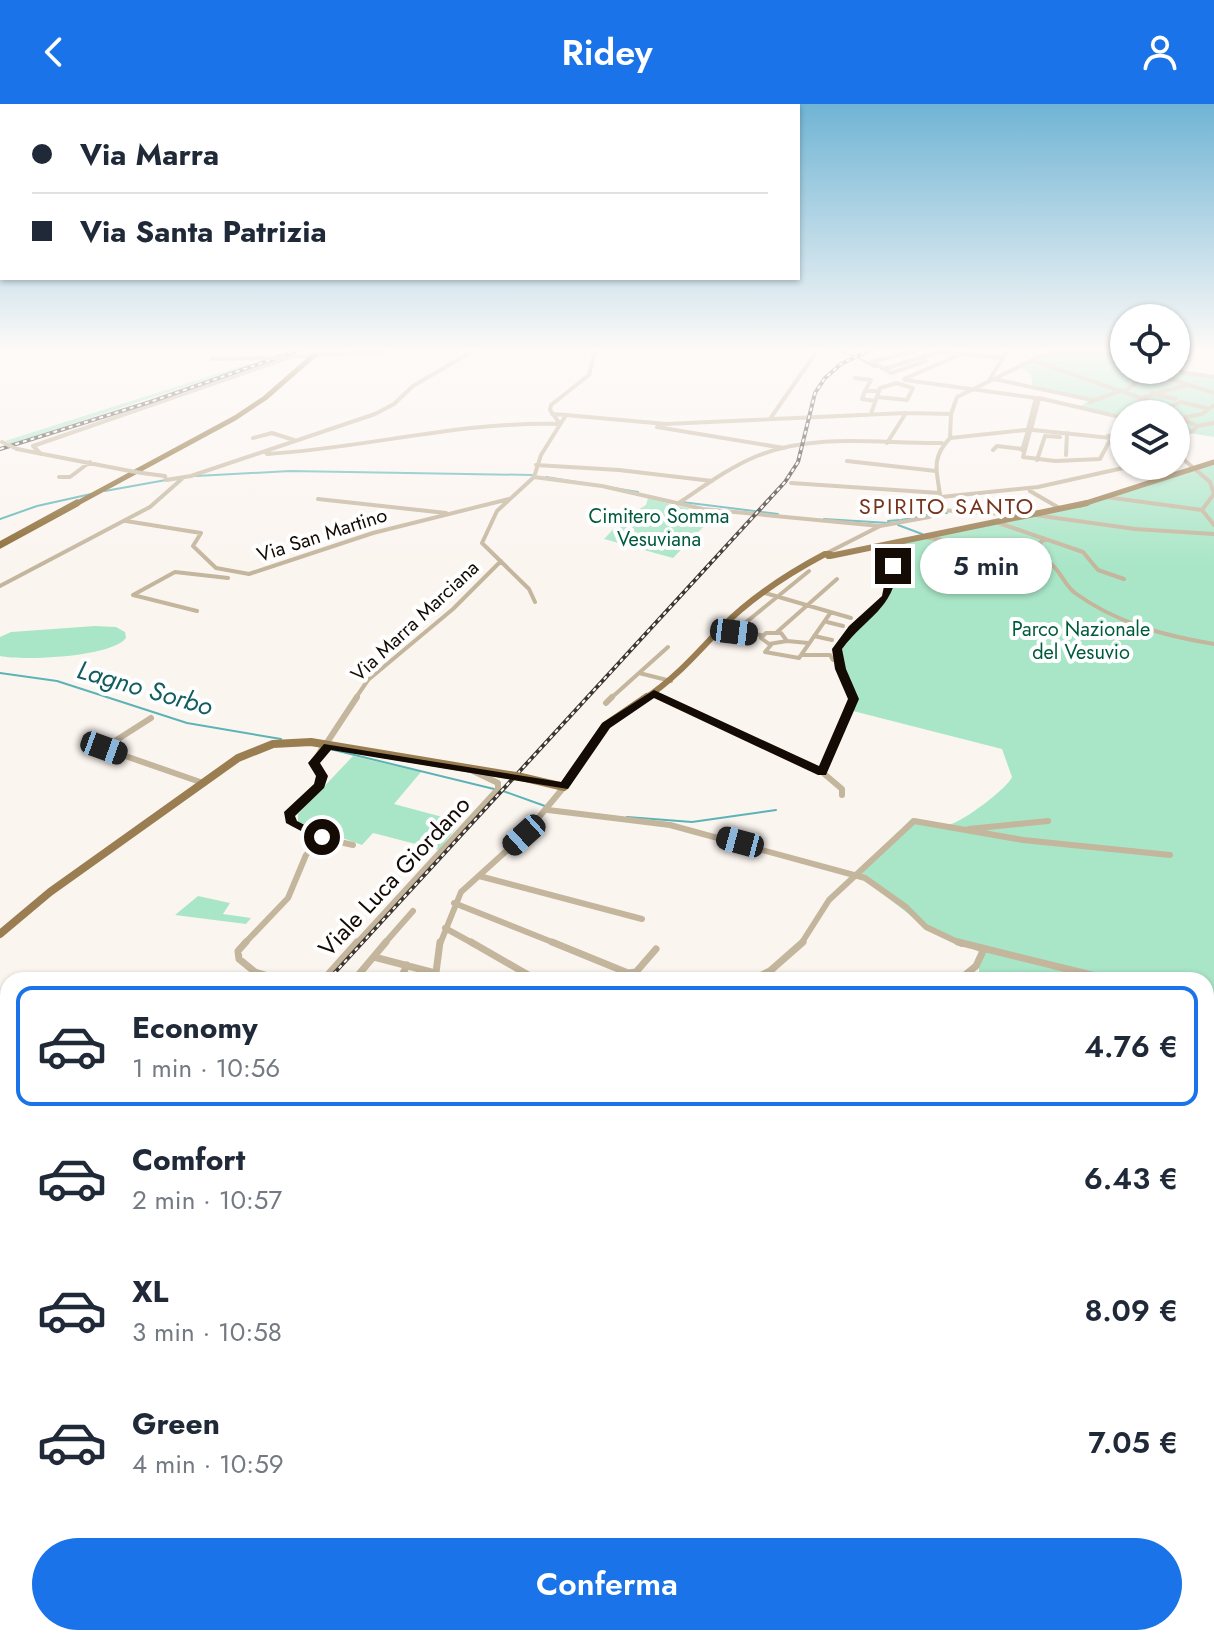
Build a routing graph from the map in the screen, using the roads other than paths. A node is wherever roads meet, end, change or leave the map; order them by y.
1 (100, 423) edge
2 (226, 423) edge
3 (345, 423) edge
4 (503, 423) edge
5 (546, 423) edge
6 (631, 423) edge
7 (651, 423) edge
8 (685, 423) edge
9 (900, 423) edge
10 (951, 423) edge
11 (1031, 423) edge
12 (1193, 423) edge
13 (1214, 423) edge
14 (560, 424) joint
15 (1197, 426) junction
16 (1029, 430) junction
17 (1190, 431) edge
18 (1067, 433) junction
19 (1108, 436) joint
20 (1060, 437) dead end
21 (253, 438) dead end
22 (950, 438) junction
23 (294, 440) junction
24 (1, 441) edge
25 (887, 443) junction
26 (942, 443) junction
27 (788, 448) junction
28 (1022, 449) junction
29 (993, 450) dead end
30 (41, 454) junction
31 (264, 454) junction
32 (1066, 455) dead end
33 (1023, 457) junction
34 (1037, 460) junction
35 (847, 461) dead end
36 (91, 462) junction
37 (1190, 464) edge
38 (536, 465) junction
39 (1214, 465) edge
40 (1195, 468) junction
41 (936, 471) junction
42 (1110, 472) edge
43 (59, 477) dead end
44 (184, 477) junction
45 (534, 477) junction
46 (714, 481) junction
47 (791, 483) dead end
48 (980, 485) dead end
49 (1029, 490) junction
50 (1214, 494) edge
51 (941, 495) junction
52 (985, 495) junction
53 (1106, 497) junction
54 (318, 499) dead end
55 (509, 499) junction
56 (676, 504) junction
57 (1061, 509) junction
58 (940, 510) junction
59 (1202, 510) junction
60 (449, 514) junction
61 (126, 521) junction
62 (996, 522) junction
63 (1214, 525) edge
64 (880, 526) junction
65 (1214, 534) edge
66 (922, 536) junction
67 (1044, 539) junction
68 (901, 541) junction
69 (0, 545) edge
70 (829, 554) junction
71 (1029, 554) junction
72 (501, 561) junction
73 (809, 571) dead end
74 (234, 572) junction
75 (228, 578) junction
76 (837, 579) dead end
77 (1124, 579) dead end
78 (221, 582) dead end
79 (0, 586) edge
80 (765, 593) junction
81 (779, 596) junction
82 (535, 602) dead end
83 (810, 605) junction
84 (197, 611) dead end
85 (831, 612) junction
86 (851, 618) dead end
87 (827, 622) junction
88 (843, 626) dead end
89 (720, 630) junction
90 (734, 632) junction
91 (777, 632) junction
92 (761, 635) junction
93 (814, 636) junction
94 (832, 640) dead end
95 (787, 641) junction
96 (808, 643) junction
97 (1214, 644) edge
98 (771, 645) junction
99 (668, 647) dead end
100 (802, 655) junction
101 (833, 660) dead end
102 (639, 673) junction
103 (671, 681) junction
104 (654, 694) junction
105 (606, 703) dead end
106 (151, 718) dead end
107 (88, 743) dead end
108 (324, 746) junction
109 (104, 748) junction
110 (471, 769) junction
111 (822, 772) junction
112 (203, 783) junction
113 (564, 787) junction
114 (842, 795) dead end
115 (548, 810) junction
116 (1048, 821) dead end
117 (965, 830) junction
118 (324, 839) junction
119 (353, 845) dead end
120 (1170, 855) dead end
121 (479, 876) junction
122 (858, 876) junction
123 (454, 903) junction
124 (413, 911) dead end
125 (642, 919) dead end
126 (445, 928) junction
127 (0, 934) edge
128 (656, 949) dead end
129 (983, 951) junction
130 (374, 957) junction
131 (407, 965) junction
132 (255, 972) edge
133 (330, 972) edge
134 (361, 972) edge
135 (404, 972) edge
136 (423, 972) edge
137 (436, 972) edge
138 (523, 972) edge
139 (626, 972) edge
140 (636, 972) edge
141 (768, 972) edge
142 (969, 972) edge
143 (1085, 972) edge

1 - 30 street
2 - 69 highway
3 - 23 street
4 - 31 street
5 - 14 street
6 - 27 street
7 - 8 street
9 - 25 street
10 - 22 street
11 - 16 street
12 - 15 street
13 - 15 street
14 - 38 street
15 - 17 street
16 - 18 street
16 - 22 street
16 - 28 street
16 - 33 street
18 - 19 street
18 - 32 street
19 - 34 street
20 - 34 street
21 - 23 street
22 - 26 street
23 - 31 street
24 - 30 street, bridge
25 - 26 street
25 - 27 street
26 - 41 street
27 - 46 street
28 - 29 street
28 - 33 street
30 - 36 street
31 - 44 street
33 - 34 street
35 - 41 street
36 - 43 street
36 - 44 street, bridge
37 - 40 street
38 - 45 street
38 - 46 street
39 - 40 main road
40 - 50 street
40 - 53 main road
41 - 51 street
42 - 49 street
44 - 61 street
45 - 55 street
45 - 56 street
46 - 56 street
47 - 51 street
48 - 52 street
49 - 52 street
49 - 57 street
50 - 59 street
51 - 52 street
51 - 58 street
53 - 57 main road
53 - 59 street
54 - 60 street
55 - 60 street, Via San Martino
55 - 72 street
56 - 64 street
57 - 62 main road, bridge
58 - 64 street
58 - 65 street
59 - 63 street
60 - 74 street, Via San Martino
61 - 74 street, Via San Martino
61 - 79 street
62 - 66 main road
62 - 67 street
64 - 70 street
66 - 68 main road
66 - 71 street
67 - 71 street
67 - 77 street
68 - 70 main road
68 - 111 street
70 - 80 main road
71 - 97 street
72 - 82 street
72 - 108 street, Via Marra Marciana
73 - 81 street
74 - 75 street
75 - 78 street
75 - 84 street
76 - 83 street
80 - 81 street
80 - 89 main road
81 - 83 street
81 - 90 street
83 - 85 street
83 - 91 street
85 - 86 street
85 - 87 street
87 - 88 street
87 - 93 street
89 - 90 street
89 - 103 main road
90 - 92 street
91 - 92 street
91 - 95 street
92 - 98 street
93 - 94 street
93 - 96 street
95 - 96 street
95 - 98 street
96 - 100 street
98 - 100 street
99 - 102 street
100 - 101 street
102 - 103 street
102 - 105 street
103 - 104 main road
104 - 111 street
104 - 113 main road
106 - 109 street
107 - 109 street
108 - 110 main road
108 - 112 main road
108 - 118 street
109 - 112 street
110 - 113 main road
110 - 133 street, Viale Luca Giordano
111 - 114 street
112 - 127 main road
113 - 115 street
115 - 121 street
115 - 122 street
116 - 117 street
117 - 120 street
117 - 122 street
118 - 119 street
118 - 132 street
121 - 123 street
121 - 125 street
122 - 129 street
122 - 141 street
123 - 126 street
123 - 139 street
124 - 130 street
126 - 137 street
126 - 138 street
128 - 140 street
129 - 142 street
129 - 143 street
130 - 131 street
130 - 134 street
131 - 135 street
131 - 136 street

